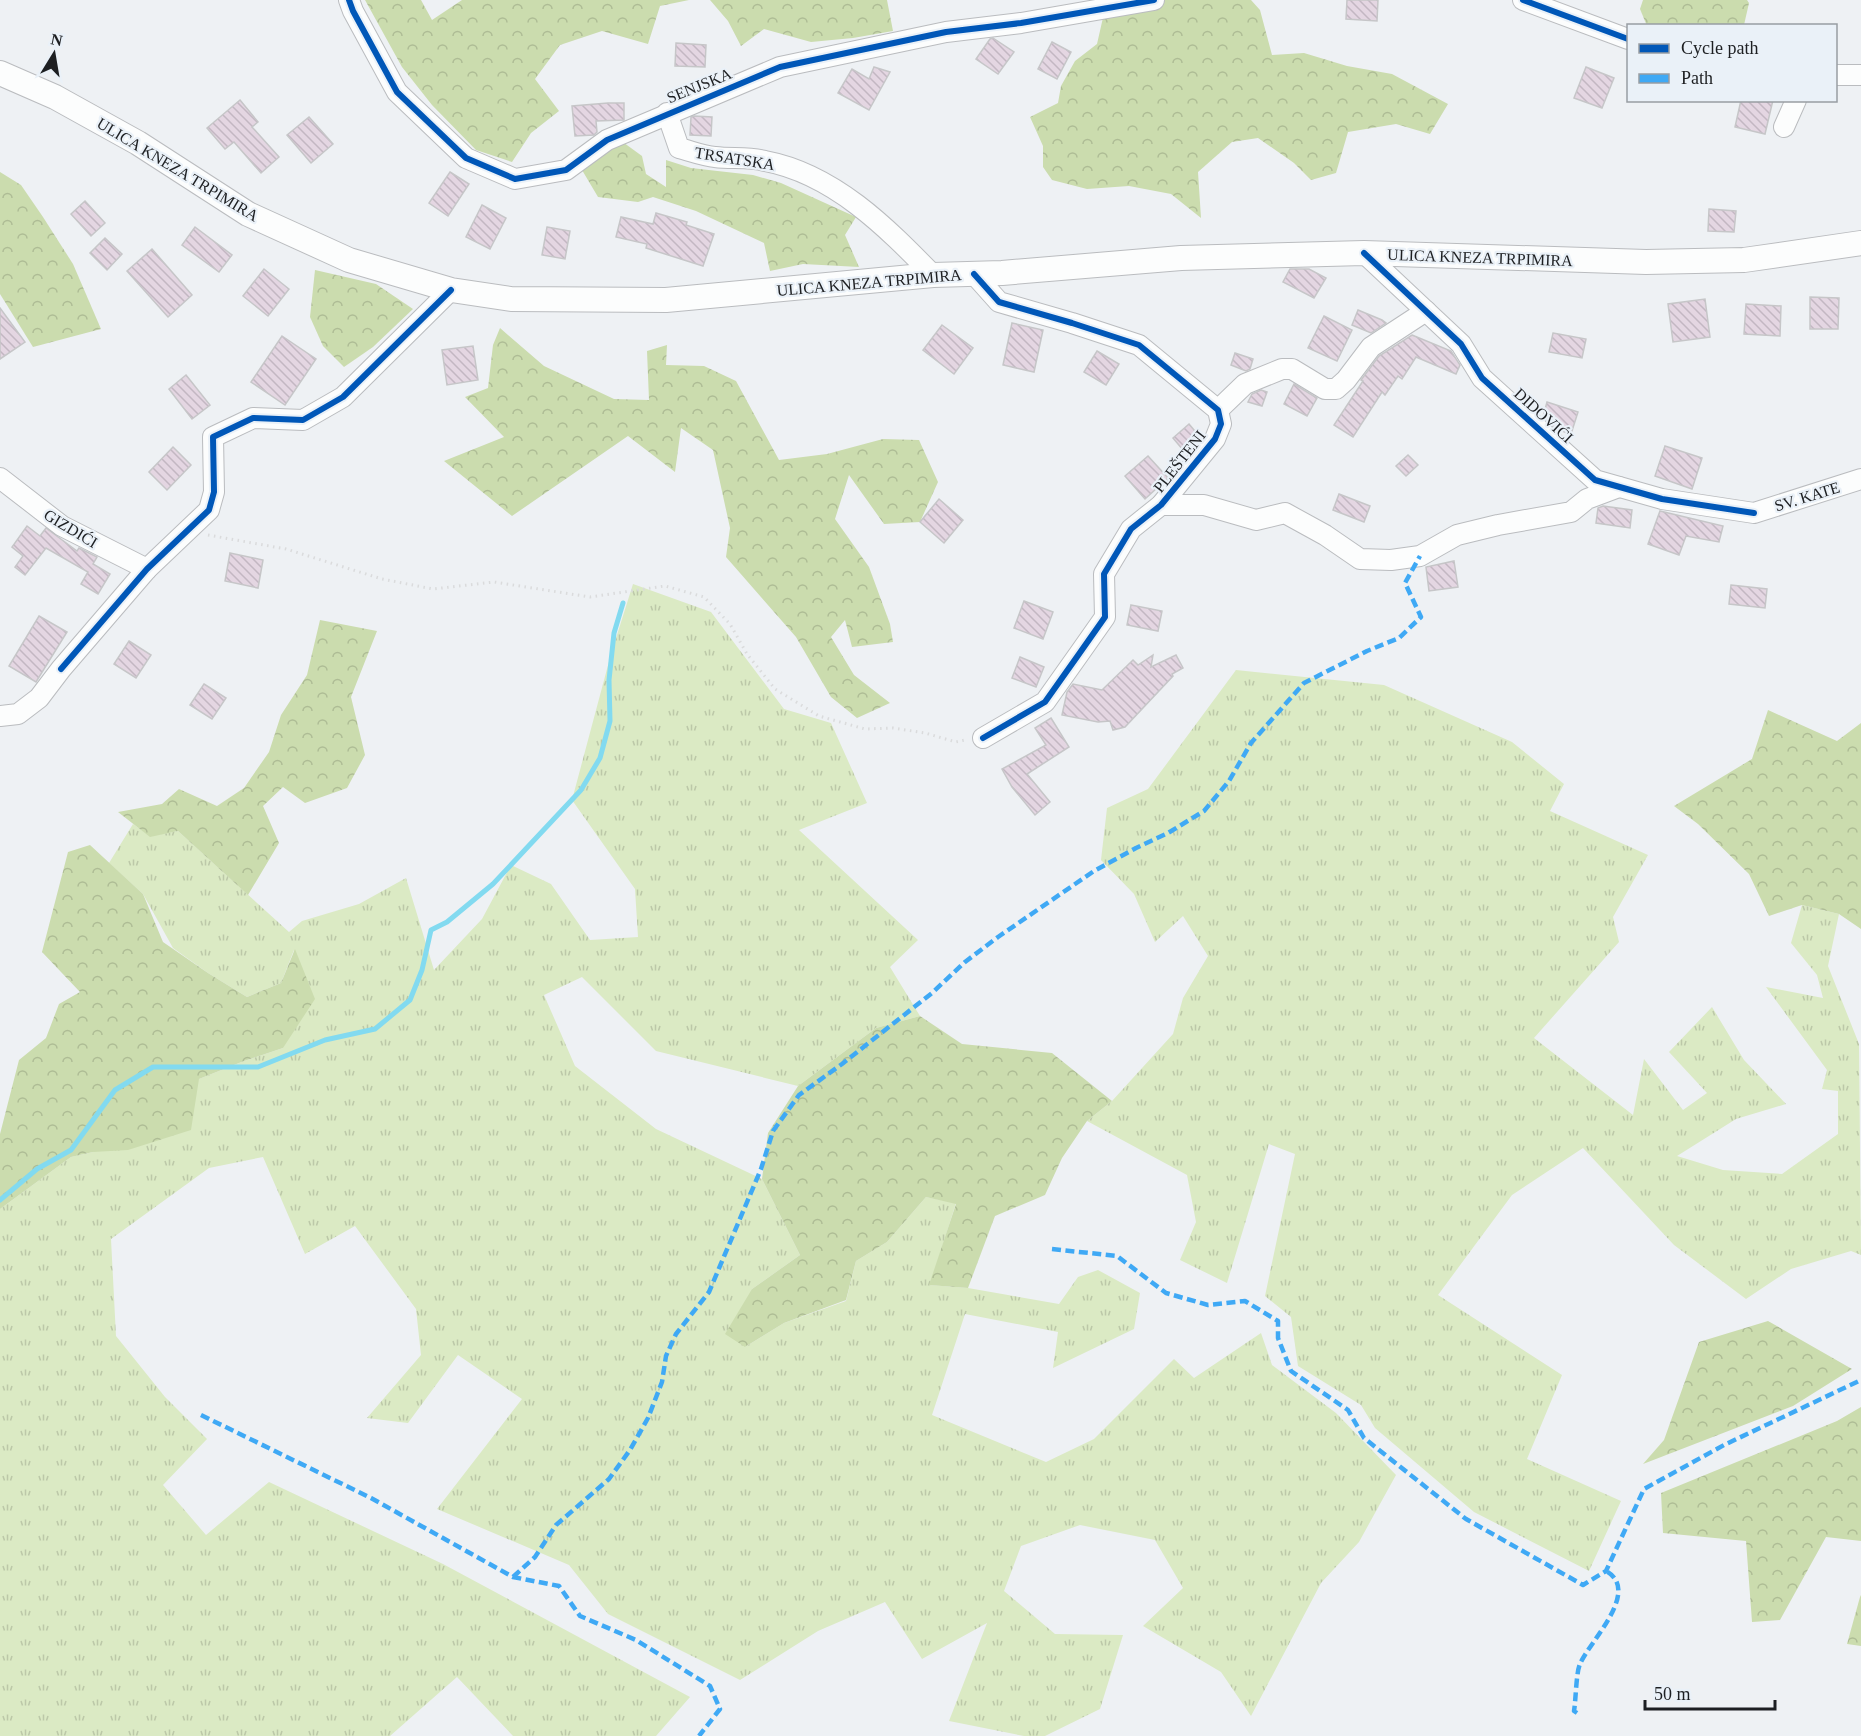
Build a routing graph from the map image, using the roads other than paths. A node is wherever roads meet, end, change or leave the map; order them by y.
1 (348, 0) edge
2 (1154, 0) edge
3 (1523, 0) edge
4 (1627, 38) edge
5 (0, 73) edge
6 (1837, 75) edge
7 (1861, 75) edge
8 (1795, 102) edge
9 (667, 113) junction
10 (1784, 128) dead end
11 (1861, 243) edge
12 (1364, 253) junction
13 (974, 274) junction
14 (933, 275) junction
15 (451, 290) junction
16 (1426, 310) junction
17 (1218, 410) junction
18 (0, 478) edge
19 (1861, 479) edge
20 (1619, 487) junction
21 (1161, 505) junction
22 (1754, 513) joint
23 (147, 569) junction
24 (0, 716) edge
25 (983, 738) road end

1 - 9 street, SENJSKA
2 - 9 street, SENJSKA
3 - 4 street
5 - 15 main road, ULICA KNEZA TRPIMIRA
6 - 7 street
8 - 10 street
9 - 14 street, TRSATSKA
11 - 12 main road, ULICA KNEZA TRPIMIRA
12 - 13 main road, ULICA KNEZA TRPIMIRA
12 - 16 street, DIDOVIĆI
13 - 14 main road, ULICA KNEZA TRPIMIRA
13 - 17 street
14 - 15 main road, ULICA KNEZA TRPIMIRA
15 - 23 street
16 - 17 street
16 - 20 street, DIDOVIĆI
17 - 21 street, PLEŠTENI
18 - 23 street, GIZDIĆI
19 - 22 street, SV. KATE
20 - 21 street
20 - 22 street, DIDOVIĆI
21 - 25 street, PLEŠTENI
23 - 24 street

